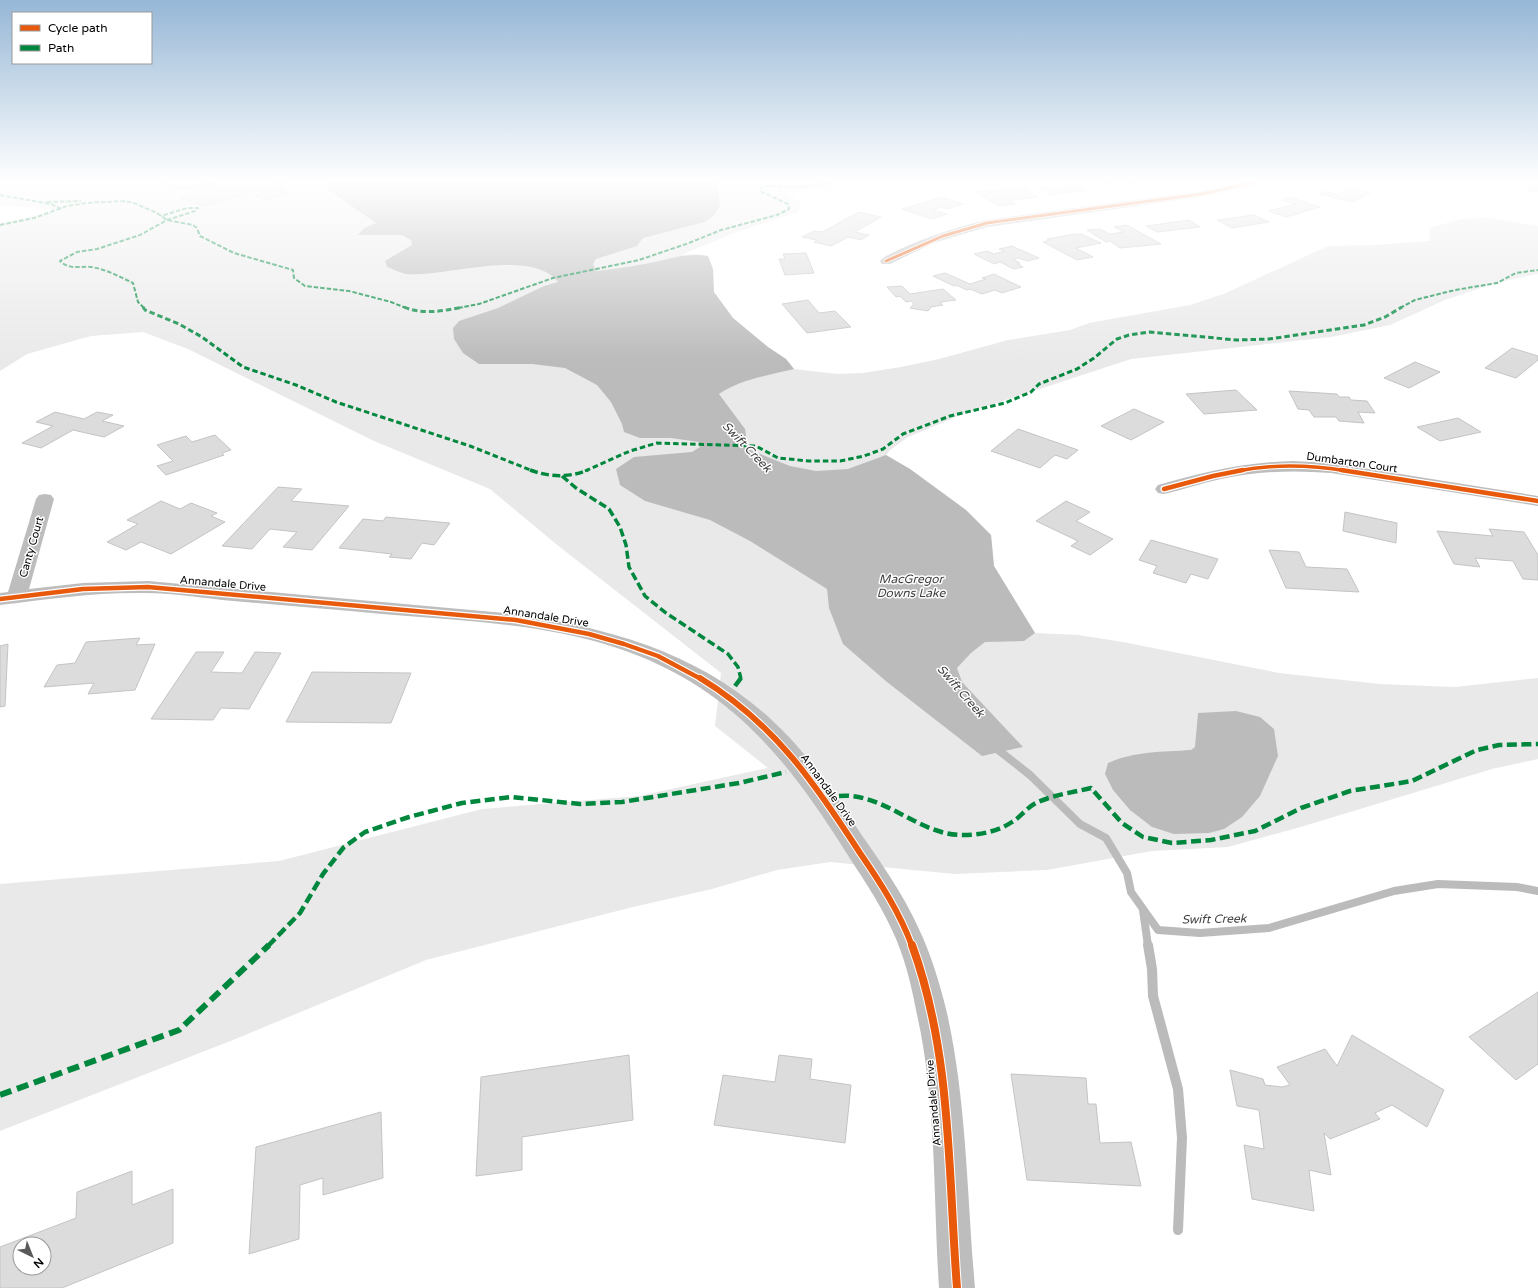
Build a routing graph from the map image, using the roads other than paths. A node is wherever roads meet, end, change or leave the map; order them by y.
1 (924, 242) edge
2 (886, 261) dead end
3 (1164, 489) dead end
4 (45, 499) dead end
5 (1538, 501) edge
6 (8, 597) edge
7 (957, 1288) edge

1 - 2 street
3 - 5 street, Dumbarton Court
4 - 6 street, Canty Court
6 - 7 street, Annandale Drive

